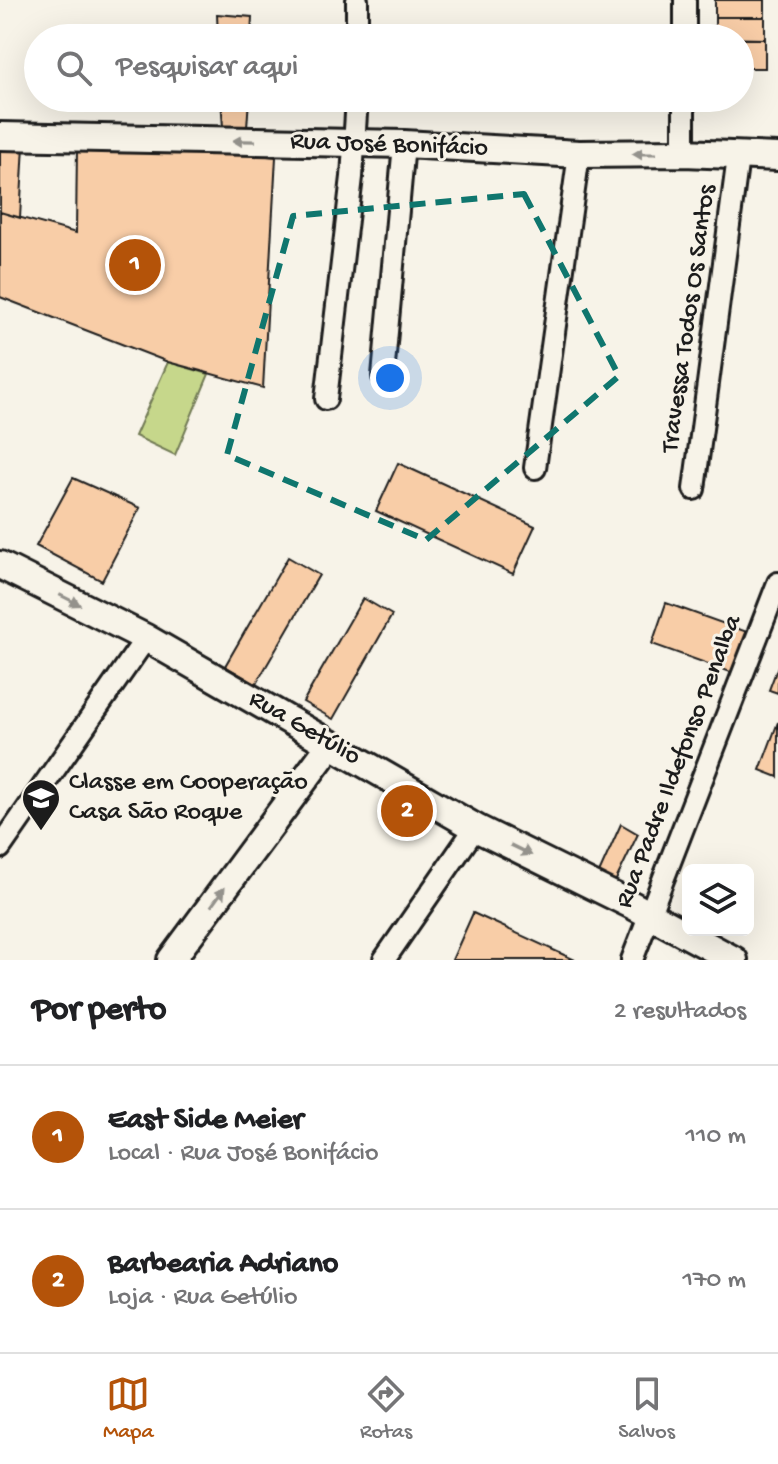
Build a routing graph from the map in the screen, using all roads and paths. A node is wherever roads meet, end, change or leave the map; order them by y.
1 (357, 0) edge
2 (685, 0) edge
3 (357, 24) edge
4 (685, 24) edge
5 (356, 112) edge
6 (684, 112) edge
7 (0, 136) edge
8 (355, 143) junction
9 (404, 144) junction
10 (684, 153) junction
11 (579, 154) junction
12 (738, 157) junction
13 (778, 157) edge
14 (383, 376) dead end
15 (326, 399) dead end
16 (535, 468) dead end
17 (694, 489) dead end
18 (0, 565) edge
19 (778, 583) edge
20 (146, 638) junction
21 (331, 744) junction
22 (478, 829) junction
23 (0, 848) edge
24 (647, 915) junction
25 (171, 960) edge
26 (384, 960) edge
27 (632, 960) edge
28 (734, 960) edge

1 - 3 street
2 - 4 street
5 - 8 street
6 - 10 street
8 -> 7 street, Rua José Bonifácio
8 - 9 street, Rua José Bonifácio
8 - 15 street
9 - 11 street, Rua José Bonifácio
9 - 14 street
10 -> 11 street, Rua José Bonifácio
10 - 12 street, Rua José Bonifácio
11 - 16 street
12 - 13 street, Rua José Bonifácio
12 - 17 street, Travessa Todos Os Santos
18 -> 20 street, Rua Getúlio
19 - 24 street, Rua Padre Ildefonso Penalba
20 - 21 street, Rua Getúlio
20 - 23 street
21 - 22 street, Rua Getúlio
25 -> 21 street
22 -> 24 street, Rua Getúlio
22 - 26 street
24 - 27 street, Rua Padre Ildefonso Penalba
24 - 28 street, Rua Getúlio

